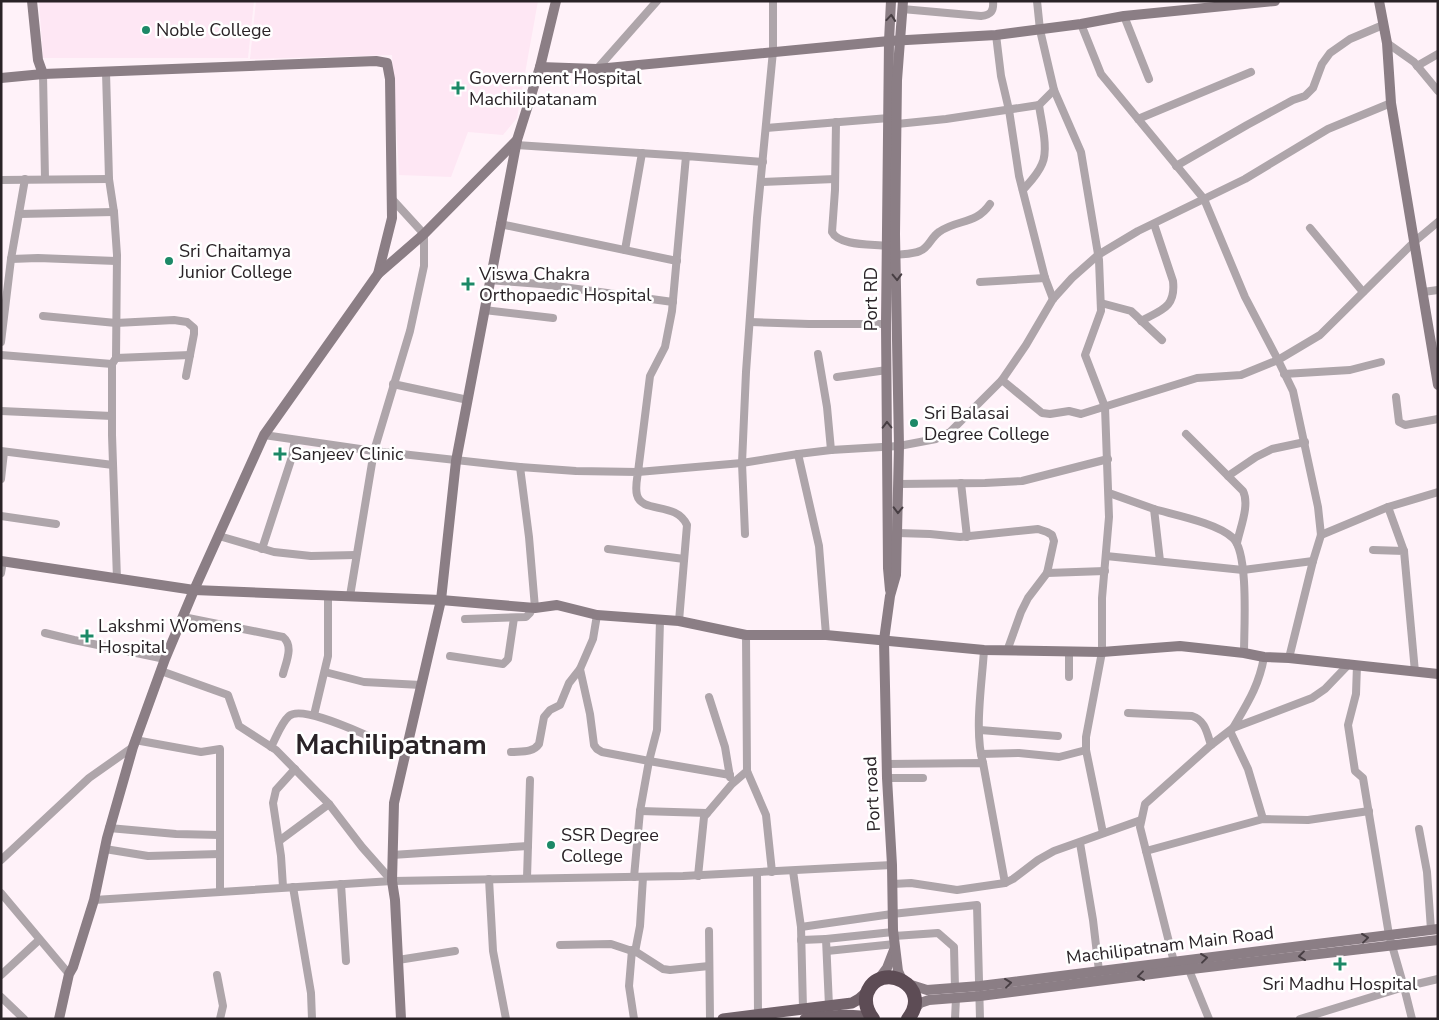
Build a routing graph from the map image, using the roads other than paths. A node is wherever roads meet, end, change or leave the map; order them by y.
1 (32, 1) edge
2 (556, 1) edge
3 (656, 1) edge
4 (773, 1) edge
5 (892, 1) edge
6 (993, 1) edge
7 (1037, 1) edge
8 (1275, 1) edge
9 (1379, 1) edge
10 (902, 5) edge
11 (1124, 16) junction
12 (1081, 24) junction
13 (1383, 25) junction
14 (1040, 30) junction
15 (996, 35) junction
16 (894, 40) junction
17 (1387, 43) junction
18 (772, 51) junction
19 (1438, 54) edge
20 (540, 66) junction
21 (1416, 66) junction
22 (597, 69) junction
23 (106, 72) junction
24 (1250, 72) dead end
25 (43, 74) junction
26 (1, 78) edge
27 (1149, 79) dead end
28 (1054, 90) junction
29 (1438, 91) edge
30 (1392, 103) junction
31 (1039, 105) junction
32 (1009, 110) junction
33 (1138, 119) junction
34 (893, 121) junction
35 (836, 122) junction
36 (766, 128) junction
37 (516, 143) junction
38 (642, 153) junction
39 (686, 156) junction
40 (763, 162) junction
41 (1176, 166) junction
42 (45, 179) junction
43 (109, 179) junction
44 (835, 179) junction
45 (1, 180) edge
46 (25, 180) junction
47 (761, 182) junction
48 (1023, 190) junction
49 (392, 199) junction
50 (1204, 199) junction
51 (990, 204) dead end
52 (114, 212) junction
53 (19, 214) junction
54 (1438, 222) edge
55 (500, 224) junction
56 (1154, 224) junction
57 (1310, 228) dead end
58 (424, 234) junction
59 (1414, 242) junction
60 (887, 246) junction
61 (625, 250) junction
62 (896, 254) junction
63 (1098, 255) junction
64 (11, 259) junction
65 (116, 261) junction
66 (677, 261) junction
67 (378, 274) junction
68 (1045, 278) junction
69 (490, 280) junction
70 (980, 282) dead end
71 (1438, 290) edge
72 (1363, 292) junction
73 (1423, 292) junction
74 (1053, 299) junction
75 (673, 302) junction
76 (1101, 303) junction
77 (484, 310) junction
78 (43, 316) dead end
79 (553, 318) dead end
80 (1141, 321) junction
81 (750, 322) junction
82 (116, 324) junction
83 (886, 324) junction
84 (1162, 340) dead end
85 (1, 342) edge
86 (818, 354) dead end
87 (1, 355) edge
88 (190, 355) junction
89 (1435, 356) edge
90 (1278, 360) junction
91 (114, 361) junction
92 (1381, 362) dead end
93 (887, 370) junction
94 (1284, 374) junction
95 (186, 376) dead end
96 (837, 377) dead end
97 (1002, 380) junction
98 (394, 384) junction
99 (1438, 385) edge
100 (1396, 397) dead end
101 (468, 400) junction
102 (1105, 407) junction
103 (1, 411) edge
104 (112, 416) junction
105 (1438, 419) edge
106 (1186, 434) dead end
107 (264, 435) junction
108 (295, 440) junction
109 (1304, 442) junction
110 (888, 446) junction
111 (899, 446) junction
112 (831, 450) junction
113 (374, 451) junction
114 (3, 452) edge
115 (798, 454) junction
116 (1108, 460) junction
117 (456, 461) junction
118 (742, 464) junction
119 (113, 465) junction
120 (520, 467) junction
121 (638, 472) junction
122 (1228, 476) junction
123 (1, 480) edge
124 (961, 483) junction
125 (898, 484) junction
126 (1438, 492) edge
127 (1109, 494) junction
128 (1388, 507) junction
129 (1154, 509) junction
130 (1, 516) edge
131 (56, 524) dead end
132 (897, 533) junction
133 (745, 534) dead end
134 (1321, 535) junction
135 (219, 536) junction
136 (967, 537) junction
137 (1237, 542) junction
138 (262, 549) junction
139 (608, 549) dead end
140 (1372, 550) dead end
141 (1404, 552) junction
142 (356, 555) junction
143 (1106, 556) junction
144 (684, 559) junction
145 (2, 561) edge
146 (1160, 561) junction
147 (1313, 561) junction
148 (1243, 570) junction
149 (1104, 571) junction
150 (1, 573) edge
151 (1047, 573) junction
152 (117, 579) junction
153 (194, 590) junction
154 (328, 596) junction
155 (350, 596) junction
156 (890, 596) junction
157 (441, 600) junction
158 (534, 607) junction
159 (598, 615) junction
160 (183, 617) junction
161 (514, 618) junction
162 (465, 619) dead end
163 (660, 620) junction
164 (680, 620) junction
165 (45, 633) dead end
166 (746, 635) junction
167 (826, 635) junction
168 (884, 640) junction
169 (984, 650) junction
170 (1007, 651) junction
171 (1070, 652) junction
172 (1102, 652) junction
173 (1244, 653) junction
174 (450, 656) dead end
175 (1264, 657) junction
176 (1289, 658) junction
177 (164, 659) junction
178 (1353, 665) junction
179 (580, 669) junction
180 (161, 670) junction
181 (325, 672) junction
182 (1415, 672) junction
183 (283, 674) dead end
184 (1438, 674) edge
185 (1070, 677) dead end
186 (421, 685) junction
187 (709, 697) dead end
188 (1128, 713) dead end
189 (314, 715) junction
190 (980, 730) junction
191 (1231, 730) junction
192 (372, 736) dead end
193 (1058, 736) dead end
194 (134, 744) junction
195 (1211, 745) junction
196 (271, 747) junction
197 (1086, 750) junction
198 (511, 752) dead end
199 (980, 754) junction
200 (649, 761) junction
201 (983, 763) junction
202 (887, 764) junction
203 (295, 769) junction
204 (747, 771) junction
205 (730, 775) junction
206 (887, 778) junction
207 (922, 778) dead end
208 (530, 780) dead end
209 (732, 784) junction
210 (329, 804) junction
211 (640, 811) junction
212 (1369, 811) junction
213 (707, 813) junction
214 (1263, 819) junction
215 (1142, 820) junction
216 (109, 828) junction
217 (1419, 829) dead end
218 (1103, 833) junction
219 (220, 835) junction
220 (279, 841) junction
221 (1080, 843) junction
222 (528, 846) junction
223 (106, 849) junction
224 (1146, 851) junction
225 (220, 854) junction
226 (392, 855) junction
227 (1, 860) edge
228 (892, 865) junction
229 (793, 871) junction
230 (772, 872) junction
231 (757, 873) junction
232 (698, 876) junction
233 (634, 877) junction
234 (643, 877) junction
235 (526, 878) junction
236 (489, 879) junction
237 (392, 882) junction
238 (1005, 883) junction
239 (341, 884) junction
240 (893, 884) junction
241 (283, 887) junction
242 (293, 887) junction
243 (220, 891) junction
244 (1, 892) edge
245 (94, 900) junction
246 (892, 914) junction
247 (801, 927) junction
248 (1434, 929) edge
249 (709, 931) dead end
250 (826, 939) junction
251 (39, 940) junction
252 (802, 940) junction
253 (894, 940) junction
254 (1390, 940) junction
255 (1438, 940) edge
256 (560, 945) dead end
257 (455, 951) dead end
258 (633, 951) junction
259 (827, 951) junction
260 (398, 960) junction
261 (346, 962) dead end
262 (1174, 962) junction
263 (1187, 965) junction
264 (709, 966) junction
265 (1099, 971) junction
266 (69, 974) junction
267 (1, 975) edge
268 (216, 975) dead end
269 (1438, 978) edge
270 (878, 980) junction
271 (905, 982) junction
272 (1404, 988) junction
273 (868, 991) junction
274 (980, 991) junction
275 (956, 993) junction
276 (1, 997) edge
277 (829, 1013) edge
278 (758, 1014) junction
279 (804, 1014) edge
280 (910, 1016) edge
281 (873, 1018) edge
282 (24, 1019) edge
283 (59, 1019) edge
284 (220, 1019) edge
285 (312, 1019) edge
286 (401, 1019) edge
287 (506, 1019) edge
288 (634, 1019) edge
289 (710, 1019) edge
290 (723, 1019) edge
291 (955, 1019) edge
292 (980, 1019) edge
293 (1209, 1019) edge
294 (1300, 1019) edge
295 (1412, 1019) edge

1 - 25 street
2 - 20 street
3 - 22 street
4 - 18 street
16 -> 5 street
6 - 10 street
7 - 14 street
8 - 11 street
9 - 13 street
10 - 16 street
11 - 12 street
11 - 27 street
12 - 14 street
12 - 33 street
13 - 17 street
13 - 41 street
14 - 15 street
14 - 28 street
15 - 16 street
15 - 32 street
16 - 18 street
16 - 34 street
17 - 21 street
17 - 30 street
18 - 22 street
18 - 36 street
19 - 21 street
20 - 22 street
20 - 37 street
21 - 29 street
23 - 25 street
23 - 43 street
23 - 49 street
24 - 33 street
25 - 26 street
25 - 42 street
28 - 31 street
28 - 63 street
30 - 50 street
30 - 59 street
31 - 32 street
31 - 48 street
32 - 34 street
32 - 48 street
33 - 41 street
34 - 35 street
34 - 60 street, Port RD
34 - 62 street
35 - 36 street
35 - 44 street
36 - 40 street
37 - 38 street
37 - 55 street
37 - 58 street
38 - 39 street
38 - 61 street
39 - 40 street
39 - 66 street
40 - 47 street
41 - 50 street
42 - 43 street
42 - 46 street
43 - 52 street
44 - 47 street
44 - 60 street
45 - 46 street
46 - 53 street
47 - 81 street
48 - 68 street
49 - 58 street
49 - 67 street
50 - 56 street
50 - 90 street
51 - 62 street
52 - 53 street
52 - 65 street
53 - 64 street
54 - 59 street
55 - 61 street
55 - 69 street
56 - 63 street
56 - 80 street
57 - 72 street
58 - 67 street
58 - 98 street
59 - 72 street
59 - 73 street
60 - 83 street, Port RD
61 - 66 street
62 -> 111 street
63 - 74 street
63 - 76 street
64 - 65 street
64 - 85 street
65 - 82 street
66 - 75 street
67 - 107 street
68 - 70 street
68 - 74 street
69 - 75 street
69 - 77 street
71 - 73 street
72 - 90 street
73 - 89 street
74 - 97 street
75 - 121 street
76 - 80 street
76 - 102 street
77 - 79 street
77 - 101 street
78 - 82 street
80 - 84 street
81 - 83 street
81 - 118 street
82 - 88 street
82 - 91 street
83 - 93 street, Port RD
86 - 112 street
87 - 91 street
88 - 91 street
88 - 95 street
89 - 99 street
90 - 94 street
90 - 102 street
91 - 104 street
92 - 94 street
93 - 96 street
110 -> 93 street, Port RD
94 - 109 street
97 - 102 street
97 - 111 street
98 - 101 street
98 - 113 street
100 - 105 street
101 - 117 street
102 - 116 street
103 - 104 street
104 - 119 street
106 - 122 street
107 - 108 street
107 - 135 street
108 - 113 street
108 - 138 street
109 - 122 street
109 - 134 street
110 - 111 street
110 - 112 street
110 - 156 street, Port RD
111 - 125 street
112 - 115 street
113 - 117 street
113 - 142 street
114 - 119 street
114 - 123 street
115 - 118 street
115 - 167 street
116 - 124 street
116 - 127 street
117 - 120 street
117 - 157 street
118 - 121 street
118 - 133 street
119 - 152 street
120 - 121 street
120 - 158 street
121 - 144 street
122 - 137 street
124 - 125 street
124 - 136 street
125 -> 132 street
126 - 128 street
127 - 129 street
127 - 143 street
128 - 134 street
128 - 141 street
129 - 137 street
129 - 146 street
130 - 131 street
132 - 136 street
132 - 156 street
134 - 147 street
135 - 138 street
135 - 153 street
136 - 151 street
137 - 148 street
138 - 142 street
139 - 144 street
140 - 141 street
141 - 182 street
142 - 155 street
143 - 146 street
143 - 149 street
144 - 164 street
145 - 150 street
145 - 152 street
146 - 148 street
147 - 148 street
147 - 176 street
148 - 173 street
149 - 151 street
149 - 172 street
151 - 170 street
152 - 153 street
153 - 154 street
153 - 160 street
154 - 155 street
154 - 181 street
155 - 157 street
156 - 168 street, Port road
157 - 158 street
157 - 186 street
158 - 159 street
158 - 161 street
159 - 163 street
159 - 179 street
160 - 177 street
160 - 183 street
161 - 162 street
161 - 174 street
163 - 164 street
163 - 200 street
164 - 166 street
165 - 177 street
166 - 167 street
166 - 204 street
167 - 168 street
168 - 169 street
168 - 202 street, Port road
169 - 170 street
169 - 190 street
170 - 171 street
171 - 172 street
171 - 185 street
172 - 173 street
172 - 197 street
173 - 175 street
175 - 176 street
175 - 191 street
176 - 178 street
177 - 180 street
178 - 182 street
178 - 191 street
178 - 212 street
179 - 198 street
179 - 200 street
180 - 194 street
180 - 196 street
181 - 186 street
181 - 189 street
182 - 184 street
186 - 226 street
187 - 205 street
188 - 195 street
189 - 192 street
189 - 196 street
190 - 193 street
190 - 199 street
191 - 195 street
191 - 214 street
194 - 216 street
194 - 219 street
194 - 227 street
195 - 215 street
196 - 203 street
197 - 199 street
197 - 218 street
199 - 201 street
200 - 205 street
200 - 211 street
201 - 202 street
201 - 238 street
202 - 206 street, Port road
203 - 210 street
203 - 220 street
204 - 209 street
204 - 230 street
205 - 209 street
206 - 207 street
206 - 228 street, Port road
208 - 222 street
209 - 213 street
210 - 220 street
210 - 237 street
211 - 213 street
211 - 233 street
212 - 214 street
212 - 254 street
213 - 232 street
214 - 224 street
215 - 218 street
215 - 224 street
216 - 219 street
216 - 223 street
217 - 248 street
218 - 221 street
219 - 225 street
220 - 241 street
221 - 238 street
221 - 265 street
222 - 226 street
222 - 235 street
223 - 225 street
223 - 245 street
224 - 262 street
225 - 243 street
226 - 237 street
228 - 229 street
228 - 240 street, Port road
229 - 230 street
229 - 247 street
230 - 231 street
231 - 232 street
231 - 278 street
232 - 234 street
233 - 234 street
233 - 235 street
234 - 258 street
235 - 236 street
236 - 237 street
236 - 287 street
237 - 239 street
237 - 260 street
238 - 240 street
239 - 242 street
239 - 261 street
240 - 246 street, Port road
241 - 242 street
241 - 243 street
242 - 285 street
243 - 245 street
244 - 251 street
245 - 266 street
246 - 247 street
246 - 253 street, Port road
246 - 274 street
247 - 252 street
248 - 254 street, Machilipatnam Main Road
249 - 264 street
250 - 252 street
250 - 253 street
250 - 259 street
251 - 266 street
251 - 267 street
252 - 279 street
253 - 259 street
253 - 270 street, Port road
253 - 271 street, Port road
253 - 275 street
254 - 255 street, Machilipatnam Main Road
254 - 263 street, Machilipatnam Main Road
254 - 272 street
256 - 258 street
257 - 260 street
258 - 264 street
258 - 288 street
259 - 277 street
260 - 286 street
262 - 263 street, Machilipatnam Main Road
262 - 265 street, Machilipatnam Main Road
263 -> 274 street, Machilipatnam Main Road
263 - 293 street
264 - 289 street
274 -> 265 street, Machilipatnam Main Road
266 - 283 street
268 - 284 street
269 - 272 street
270 - 271 highway
270 - 273 highway
271 - 275 street, Machilipatnam Main Road
271 - 280 highway
272 - 294 street
272 - 295 street
273 - 277 main road
273 - 281 highway
274 - 275 street, Machilipatnam Main Road
274 - 292 street
275 - 280 street, Machilipatnam Main Road
275 - 291 street
276 - 282 street
277 - 279 main road
277 - 281 main road
278 - 279 main road
278 - 290 main road

